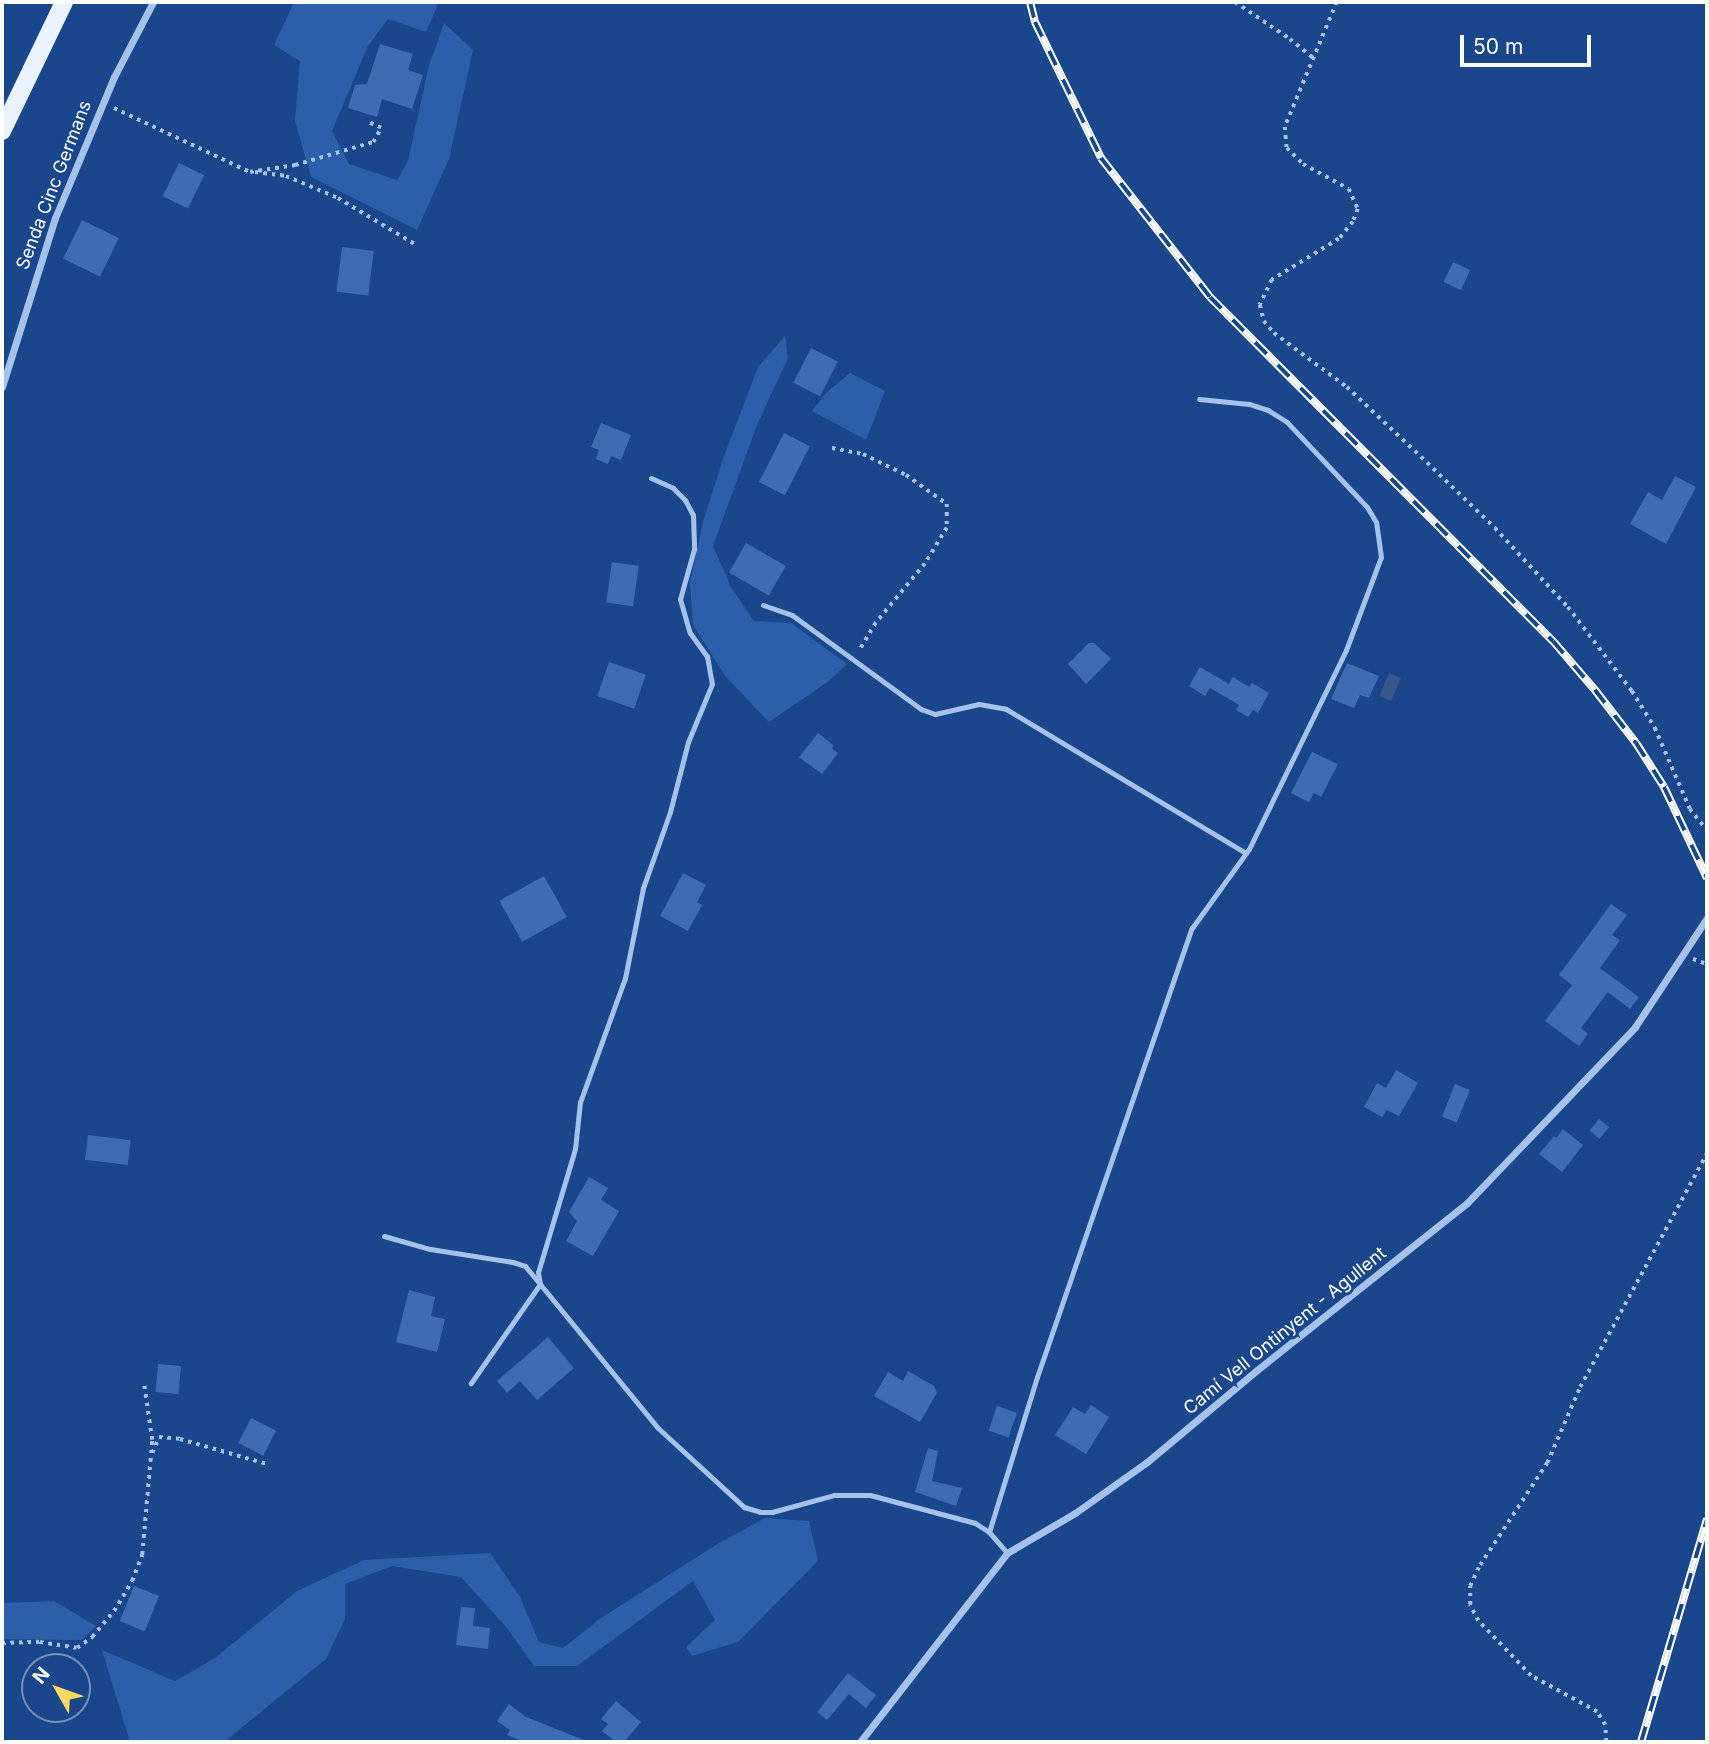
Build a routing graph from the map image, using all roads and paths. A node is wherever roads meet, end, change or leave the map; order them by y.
1 (64, 2) edge
2 (153, 2) edge
3 (1235, 2) edge
4 (1337, 2) edge
5 (1315, 59) junction
6 (103, 103) junction
7 (367, 122) dead end
8 (2, 131) edge
9 (250, 172) junction
10 (415, 244) dead end
11 (2, 387) edge
12 (1199, 399) dead end
13 (832, 448) dead end
14 (651, 478) dead end
15 (763, 605) dead end
16 (864, 666) junction
17 (1707, 830) edge
18 (1246, 853) junction
19 (1707, 918) edge
20 (1707, 1153) edge
21 (384, 1236) dead end
22 (540, 1284) junction
23 (471, 1383) dead end
24 (144, 1385) dead end
25 (151, 1454) junction
26 (267, 1464) dead end
27 (989, 1532) junction
28 (1007, 1553) junction
29 (2, 1643) edge
30 (860, 1742) edge
31 (1606, 1742) edge

1 - 8 main road
2 - 6 street, Senda Cinc Germans
3 - 5 path
4 - 5 path
5 - 17 path
6 - 9 path
6 - 11 street, Senda Cinc Germans
7 - 9 path
9 - 10 path
12 - 18 lane
13 - 16 path
14 - 22 lane
15 - 16 lane
16 - 18 lane
18 - 27 lane
19 - 28 street, Camí Vell Ontinyent - Agullent
20 - 31 path
21 - 22 lane
22 - 23 lane
22 - 27 lane
24 - 25 path
25 - 26 path
25 - 29 path
27 - 28 lane
28 - 30 street, Camí Vell Ontinyent - Agullent

